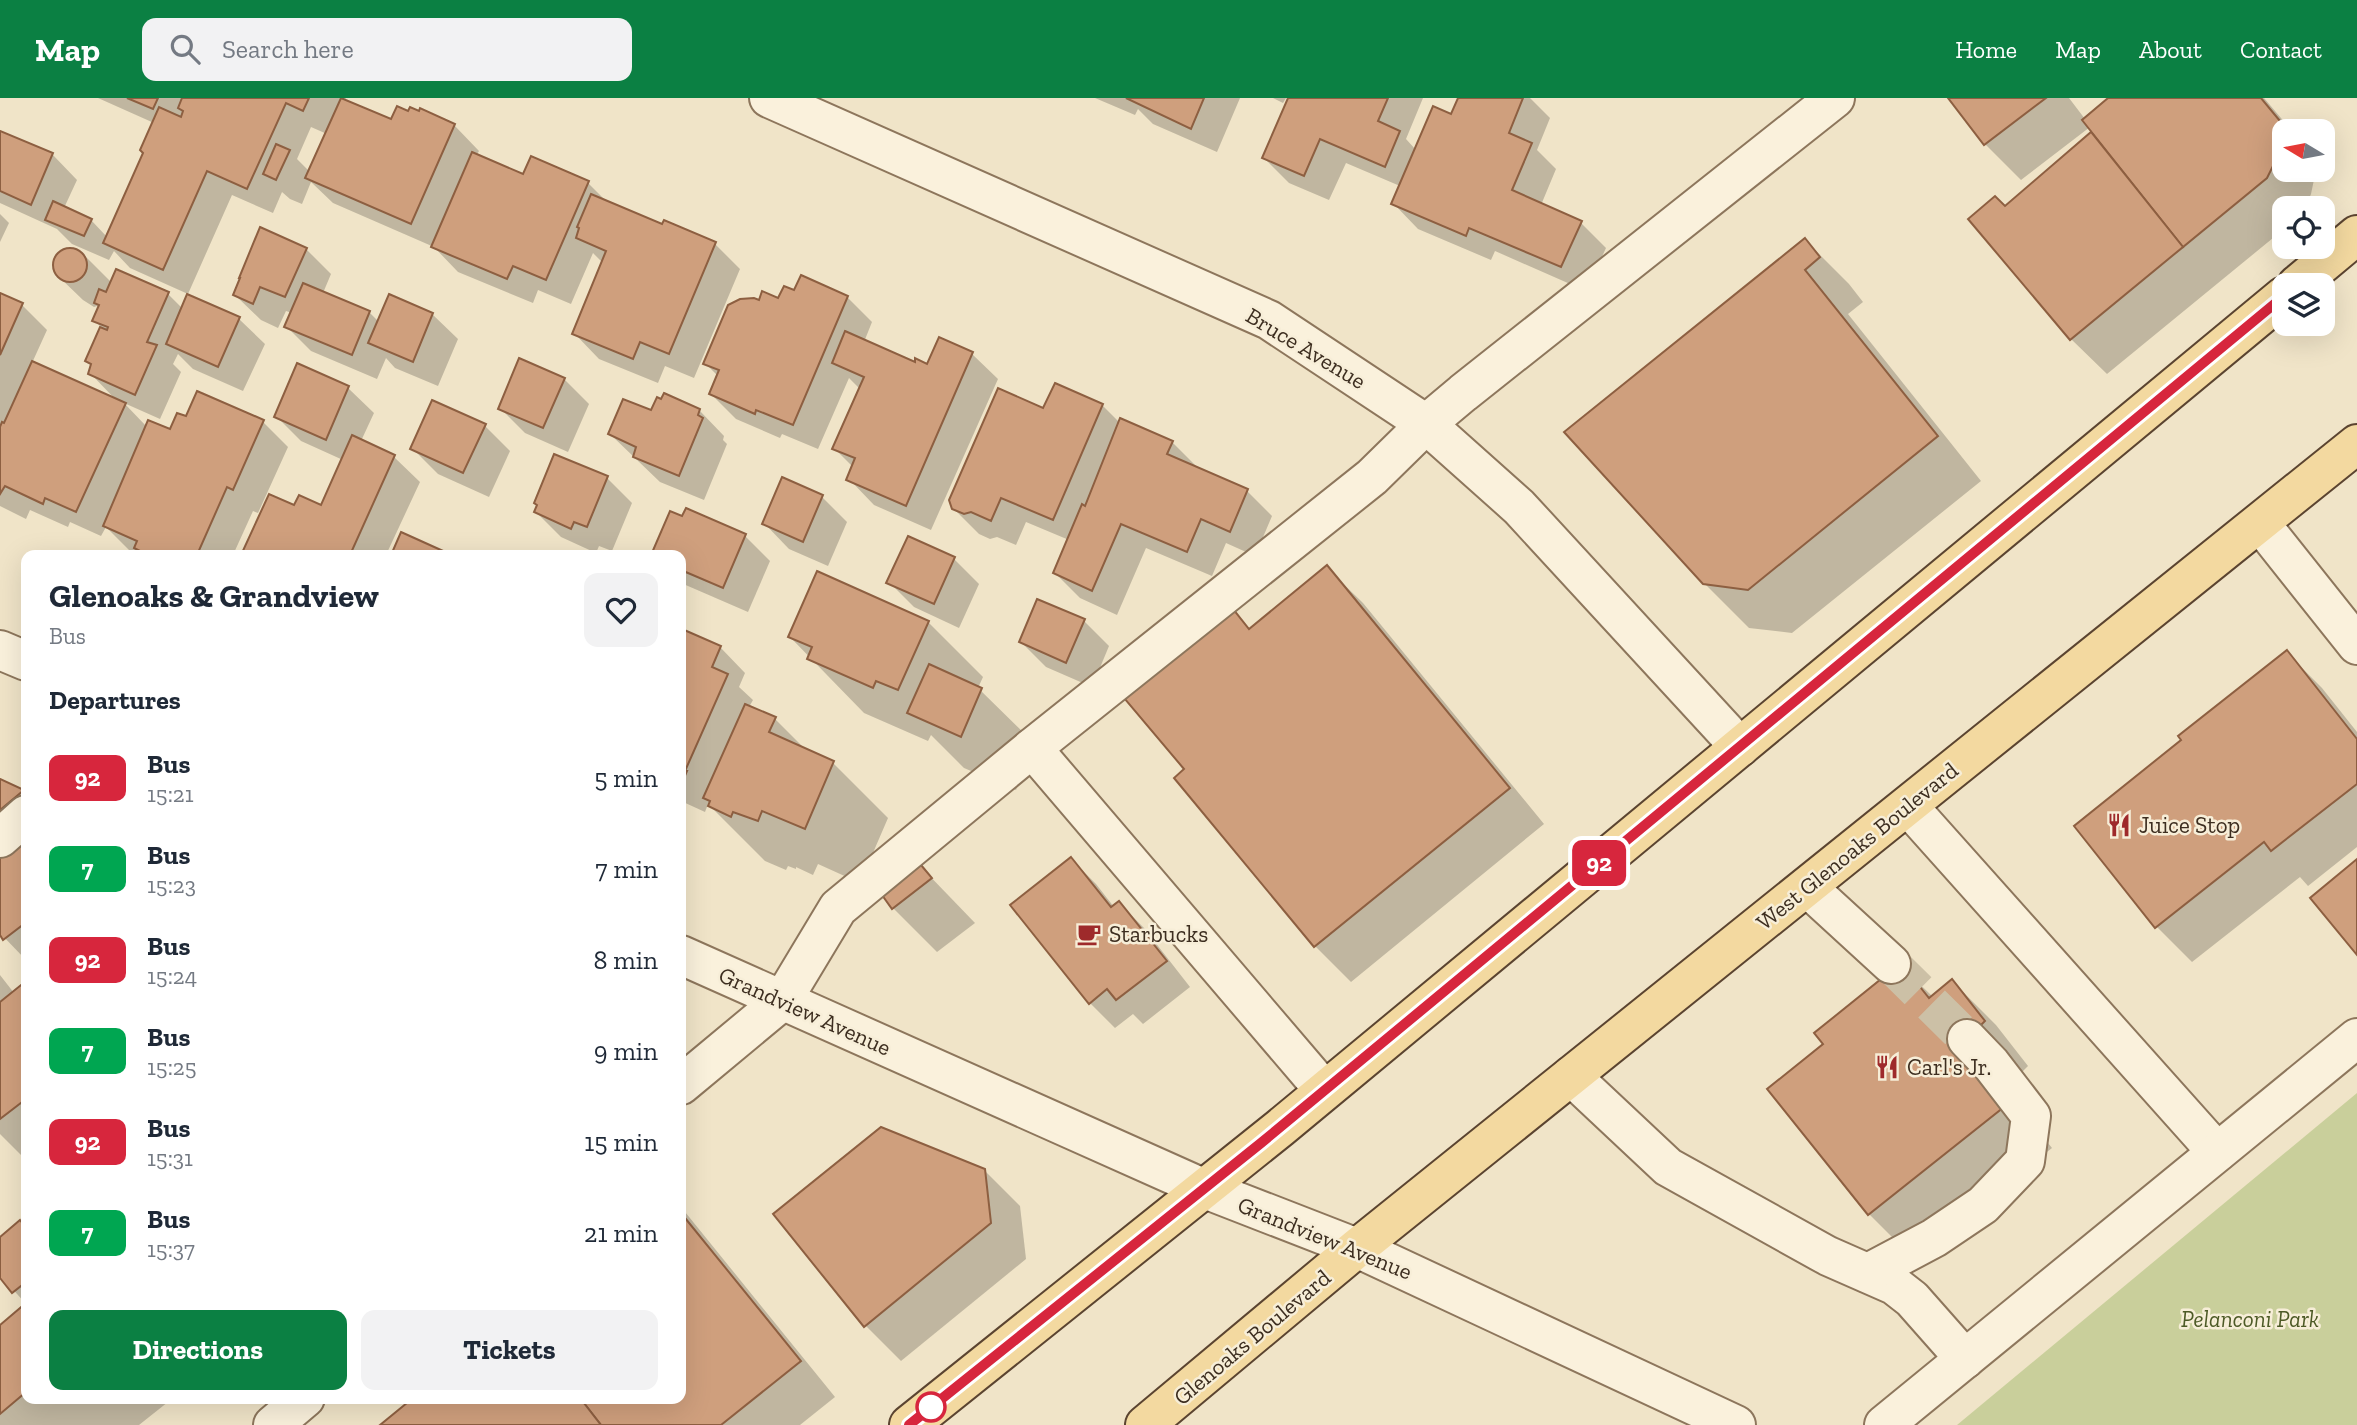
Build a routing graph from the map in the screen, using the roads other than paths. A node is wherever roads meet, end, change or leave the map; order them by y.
1 (769, 98) edge
2 (1835, 98) edge
3 (2357, 235) edge
4 (2311, 273) edge
5 (2272, 306) edge
6 (1426, 424) junction
7 (2357, 444) edge
8 (2260, 523) junction
9 (2357, 645) edge
10 (0, 650) edge
11 (21, 659) edge
12 (1740, 747) junction
13 (1032, 748) junction
14 (1908, 806) junction
15 (21, 819) edge
16 (0, 838) edge
17 (1807, 887) junction
18 (686, 957) edge
19 (1891, 964) tunnel mouth
20 (782, 1001) junction
21 (2357, 1038) edge
22 (1967, 1040) tunnel mouth
23 (1571, 1076) junction
24 (686, 1082) edge
25 (1324, 1090) junction
26 (2217, 1152) junction
27 (1205, 1189) junction
28 (1357, 1248) junction
29 (1868, 1273) junction
30 (1965, 1359) junction
31 (298, 1404) edge
32 (272, 1425) edge
33 (909, 1425) edge
34 (1145, 1425) edge
35 (1736, 1425) edge
36 (1884, 1425) edge

1 - 6 street, Bruce Avenue
2 - 6 street
3 - 4 main road
5 - 12 main road
6 - 12 street, Bruce Avenue
6 - 13 street
7 - 8 main road, West Glenoaks Boulevard
8 - 9 street
8 - 14 main road, West Glenoaks Boulevard
10 - 11 street
12 - 25 main road
13 - 20 street
13 - 25 street
14 - 17 main road, West Glenoaks Boulevard
14 - 26 street
15 - 16 street
17 - 19 street
17 - 23 main road, West Glenoaks Boulevard
18 - 20 street, Grandview Avenue
20 - 24 street
20 - 27 street, Grandview Avenue
21 - 26 street
22 - 29 street
23 - 28 main road, West Glenoaks Boulevard
23 - 29 street
25 - 27 main road
26 - 30 street
27 - 28 street, Grandview Avenue
27 - 33 main road
28 - 34 main road, Glenoaks Boulevard
28 - 35 street, Grandview Avenue
29 - 30 street
30 - 36 street
31 - 32 street

